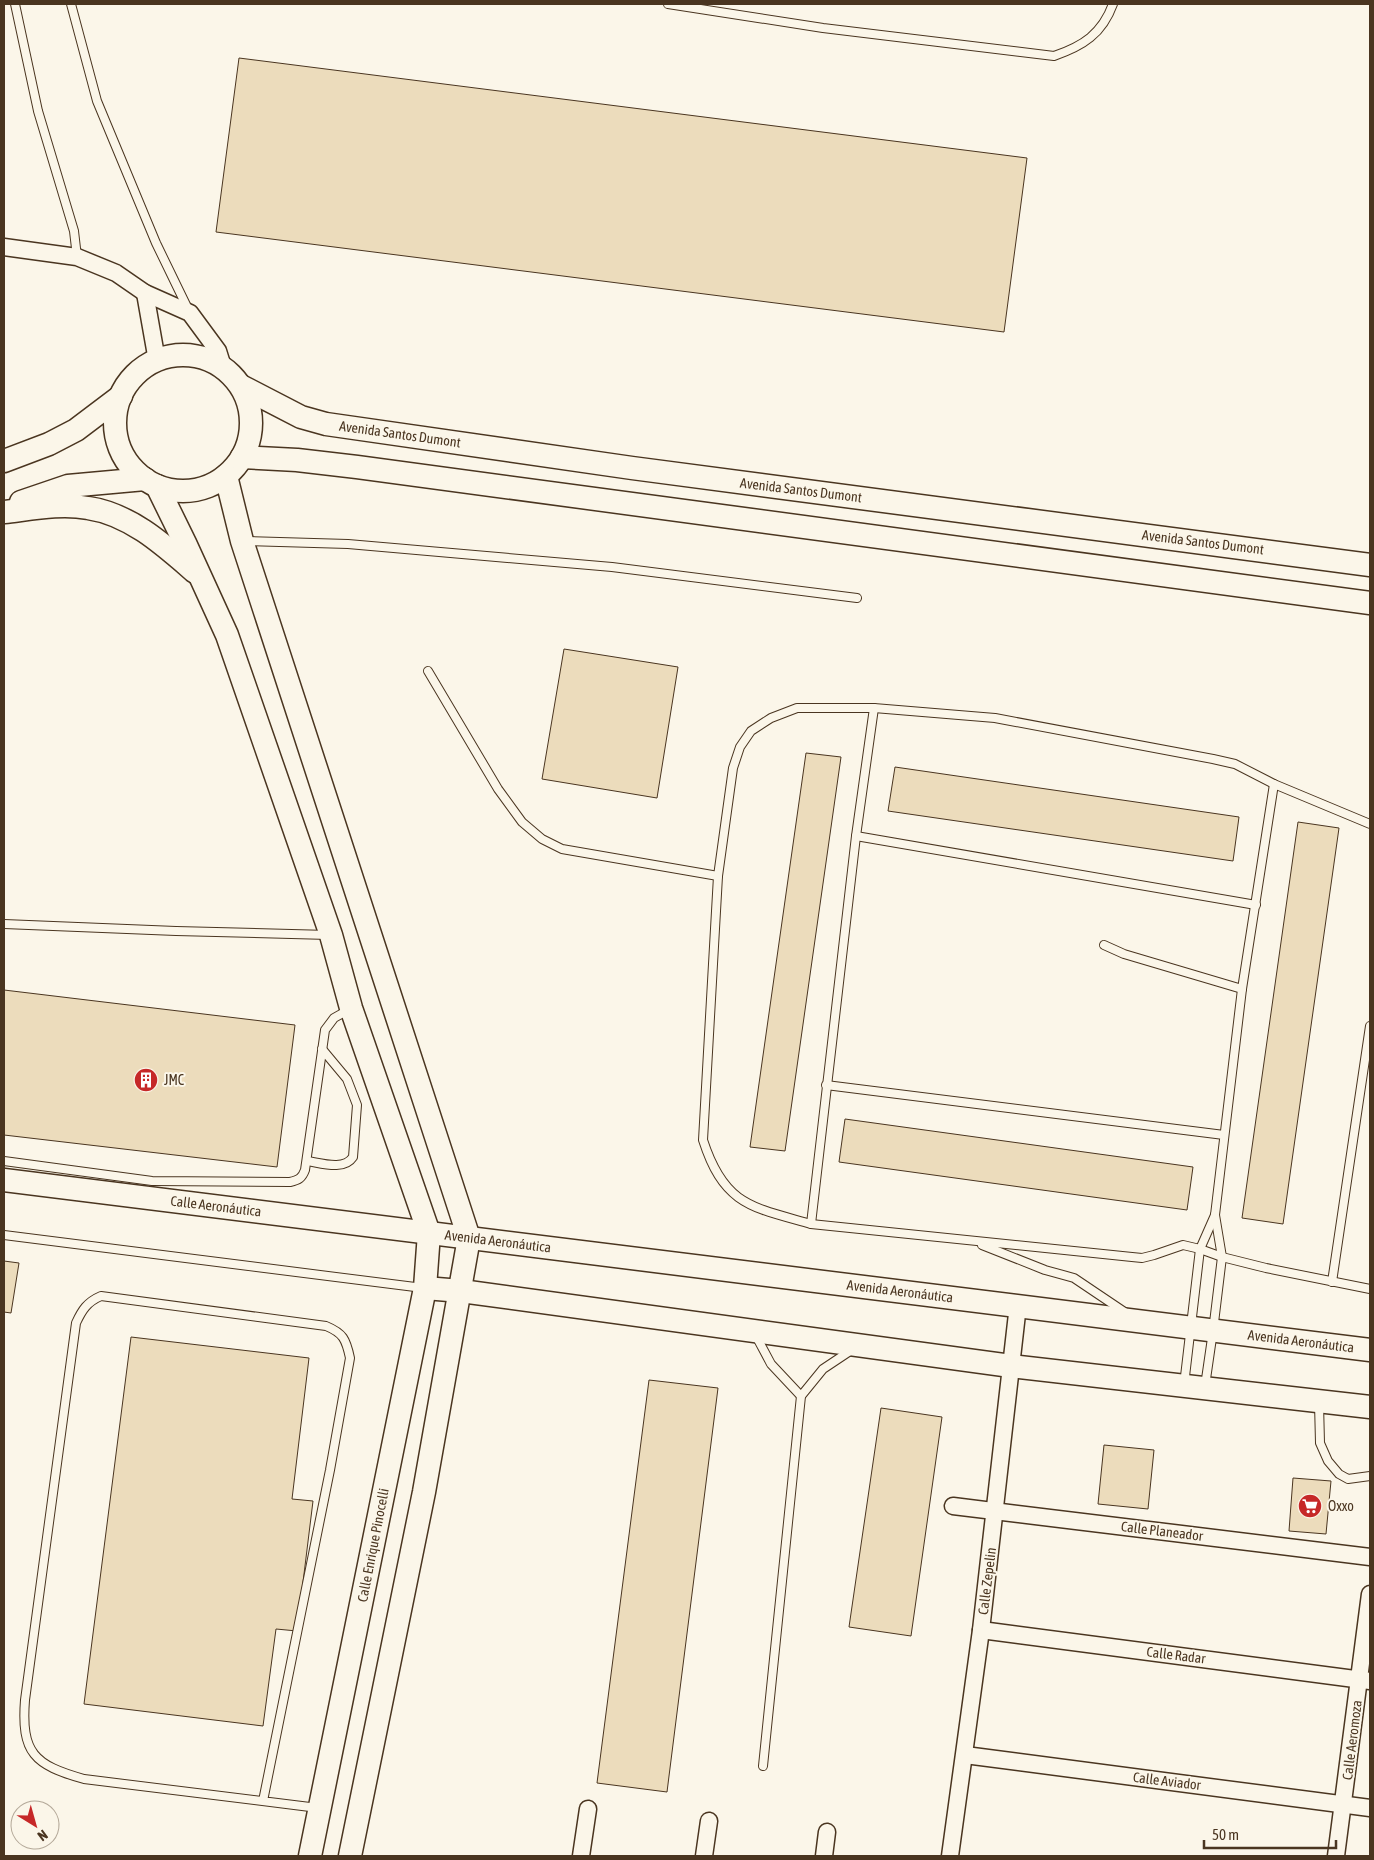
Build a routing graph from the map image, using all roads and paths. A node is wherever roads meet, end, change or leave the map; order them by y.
1 (14, 4) edge
2 (71, 4) edge
3 (668, 4) edge
4 (1113, 4) edge
5 (4, 247) edge
6 (77, 257) junction
7 (146, 293) junction
8 (190, 313) junction
9 (157, 361) junction
10 (223, 367) junction
11 (241, 386) junction
12 (121, 396) junction
13 (242, 458) junction
14 (4, 461) edge
15 (226, 476) junction
16 (151, 483) junction
17 (4, 510) edge
18 (242, 541) junction
19 (1370, 564) edge
20 (199, 576) junction
21 (857, 598) dead end
22 (1370, 603) edge
23 (428, 671) dead end
24 (874, 708) junction
25 (1274, 784) junction
26 (1370, 824) edge
27 (856, 836) junction
28 (718, 876) junction
29 (1256, 906) junction
30 (4, 924) edge
31 (331, 935) junction
32 (1104, 945) dead end
33 (1242, 989) junction
34 (351, 1008) junction
35 (1370, 1026) edge
36 (322, 1049) junction
37 (826, 1085) junction
38 (1224, 1135) junction
39 (4, 1161) edge
40 (307, 1161) junction
41 (4, 1180) edge
42 (1214, 1214) junction
43 (811, 1224) junction
44 (429, 1233) junction
45 (4, 1236) edge
46 (469, 1238) junction
47 (971, 1241) junction
48 (1200, 1249) junction
49 (1222, 1257) junction
50 (1332, 1282) junction
51 (425, 1288) junction
52 (1370, 1289) edge
53 (461, 1291) junction
54 (1018, 1306) junction
55 (1138, 1321) junction
56 (1190, 1328) junction
57 (753, 1330) junction
58 (1214, 1331) junction
59 (859, 1345) junction
60 (1370, 1350) edge
61 (1011, 1366) junction
62 (1194, 1387) junction
63 (801, 1396) junction
64 (1319, 1401) junction
65 (1370, 1407) edge
66 (1370, 1476) edge
67 (953, 1506) dead end
68 (995, 1511) junction
69 (1370, 1557) edge
70 (1370, 1594) edge
71 (981, 1630) junction
72 (1365, 1680) edge
73 (965, 1755) junction
74 (762, 1766) dead end
75 (263, 1801) junction
76 (1344, 1804) junction
77 (1370, 1808) edge
78 (320, 1809) junction
79 (588, 1810) dead end
80 (709, 1821) dead end
81 (827, 1832) dead end
82 (310, 1856) edge
83 (350, 1856) edge
84 (581, 1856) edge
85 (704, 1856) edge
86 (824, 1856) edge
87 (950, 1856) edge
88 (1336, 1856) edge

1 - 6 lane
2 - 8 lane
3 - 4 lane
5 - 6 street
6 - 7 street
7 - 8 street
7 - 9 street
8 - 10 street
9 - 10 main road
9 - 12 main road
10 - 11 main road
11 - 13 main road
11 - 19 main road, Avenida Santos Dumont
12 - 14 main road
12 - 16 main road
13 - 15 main road
13 - 22 main road
15 - 16 main road
15 - 18 main road
16 - 17 main road
16 - 20 main road
17 - 20 main road
18 - 21 lane
18 - 46 main road
20 - 31 main road
23 - 28 lane
24 - 25 lane
24 - 27 lane
24 - 28 lane
25 - 26 lane
25 - 29 lane
27 - 29 lane
27 - 37 lane
28 - 43 lane
29 - 33 lane
30 - 31 lane
31 - 34 main road
32 - 33 lane
33 - 38 lane
34 - 36 lane
34 - 44 main road
35 - 50 lane
36 - 40 lane
36 - 40 lane
37 - 38 lane
37 - 43 lane
38 - 42 lane
39 - 40 lane
41 - 44 main road, Calle Aeronáutica
42 - 48 lane
42 - 49 lane
43 - 47 lane
44 - 46 main road, Avenida Aeronáutica
44 - 51 main road, Calle Enrique Pinocelli
45 - 51 lane
46 - 53 main road
46 - 54 main road, Avenida Aeronáutica
47 - 48 lane
47 - 55 lane
48 - 49 lane
48 - 56 lane
49 - 50 lane
49 - 58 lane
50 - 52 lane
51 - 53 main road
51 - 78 main road, Calle Enrique Pinocelli
53 - 57 main road
53 - 83 main road
54 - 55 main road, Avenida Aeronáutica
54 - 61 street, Calle Zepelin
55 - 56 main road, Avenida Aeronáutica
56 - 58 main road, Avenida Aeronáutica
56 - 62 lane
57 - 59 main road
57 - 63 lane
58 - 60 main road, Avenida Aeronáutica
58 - 62 lane
59 - 61 main road
59 - 63 lane
61 - 62 main road
61 - 68 street, Calle Zepelin
62 - 64 main road
63 - 74 lane
64 - 65 main road
64 - 66 lane
67 - 68 street, Calle Planeador
68 - 69 street, Calle Planeador
68 - 71 street, Calle Zepelin
70 - 72 street, Calle Aeromoza
71 - 72 street, Calle Radar
71 - 73 street, Calle Zepelin
72 - 76 street, Calle Aeromoza
73 - 76 street, Calle Aviador
73 - 87 street, Calle Zepelin
75 - 75 lane
75 - 78 lane
76 - 77 street, Calle Aviador
76 - 88 street, Calle Aeromoza
78 - 82 main road, Calle Enrique Pinocelli
79 - 84 street
80 - 85 street
81 - 86 street

